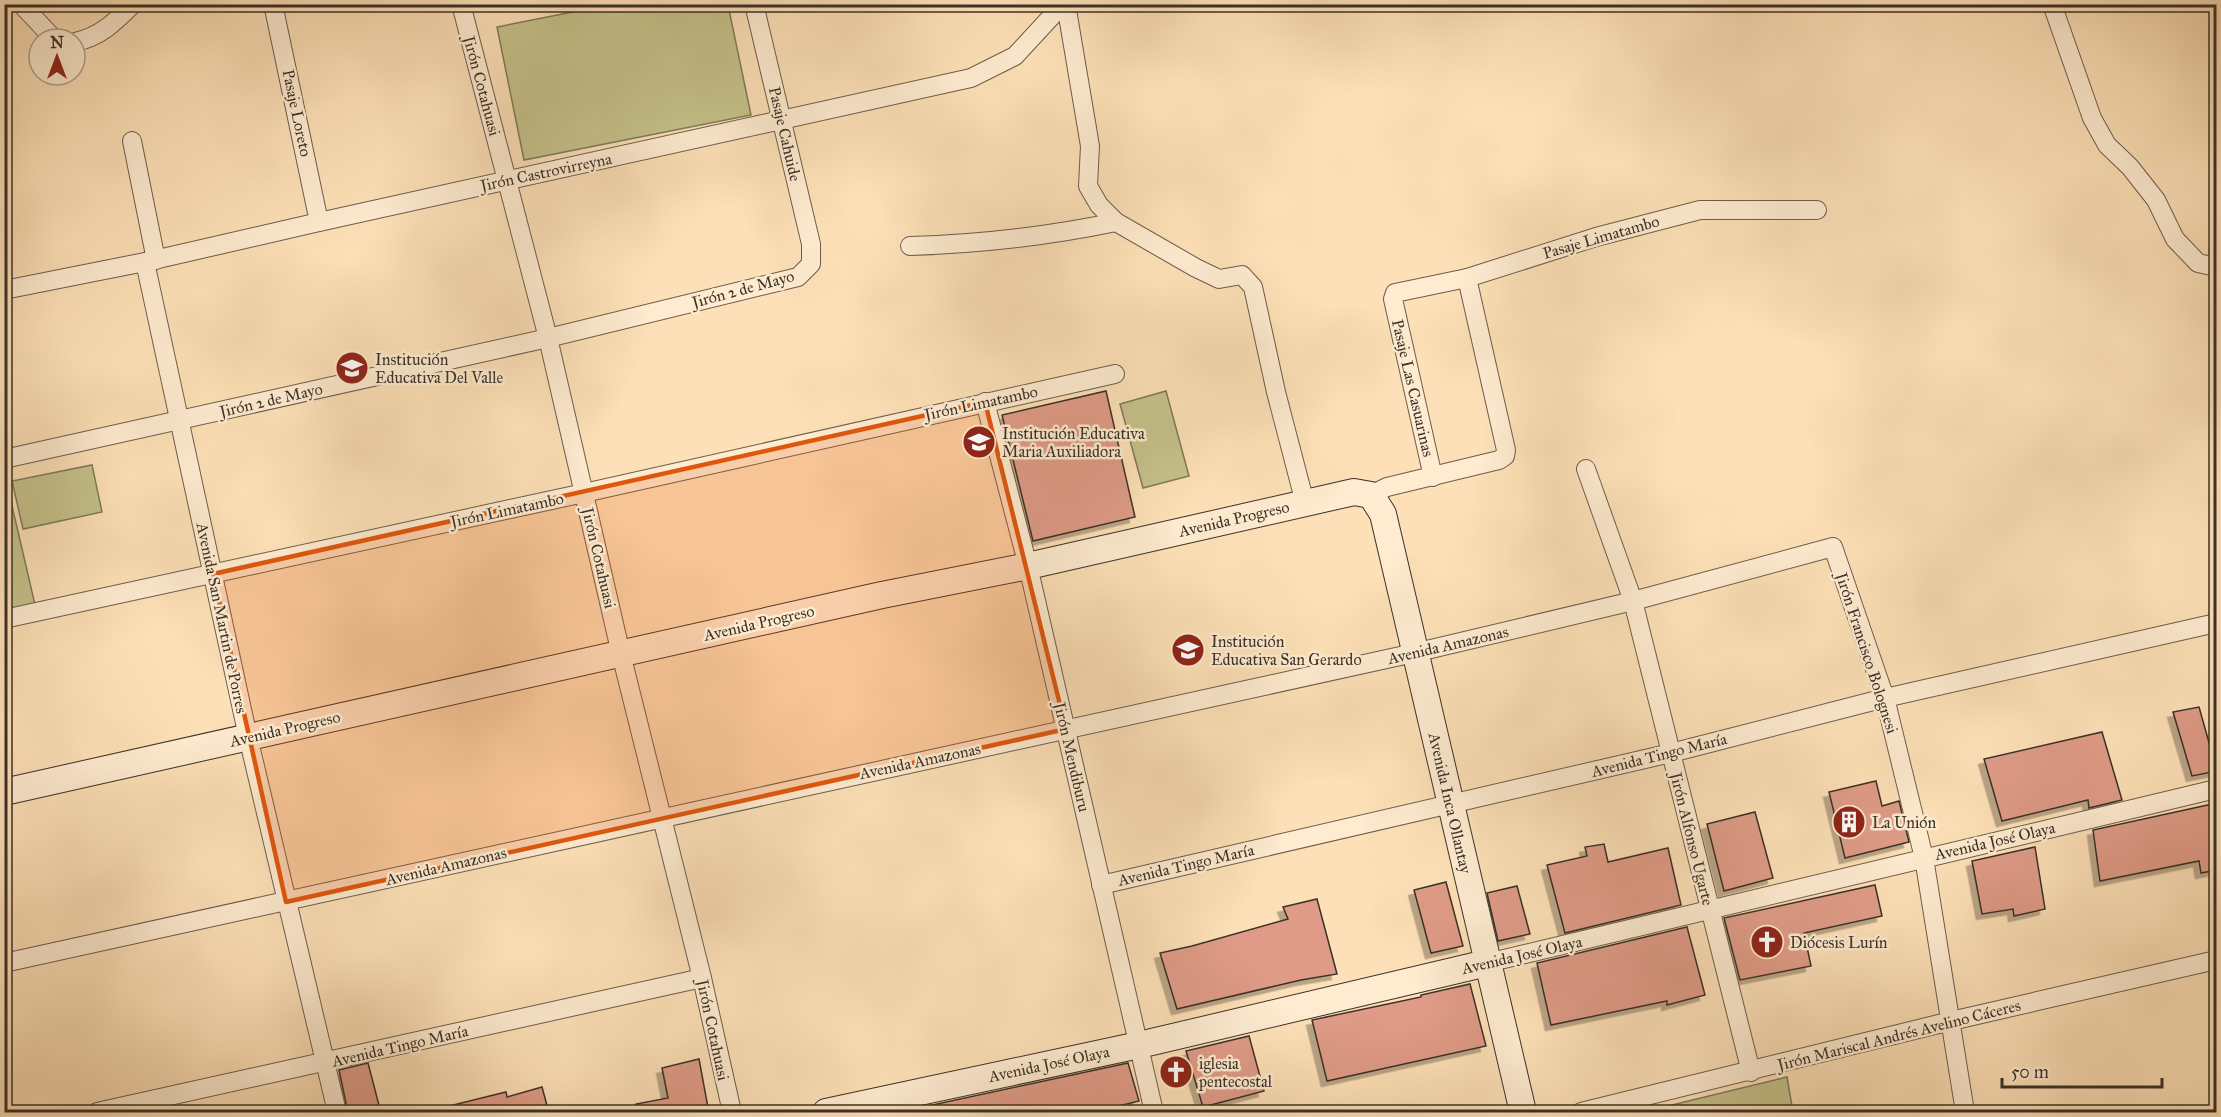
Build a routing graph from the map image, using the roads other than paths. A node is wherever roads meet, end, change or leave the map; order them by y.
1 (21, 4) edge
2 (133, 4) edge
3 (273, 4) edge
4 (461, 4) edge
5 (754, 4) edge
6 (1065, 4) edge
7 (2052, 4) edge
8 (43, 27) edge
9 (87, 39) edge
10 (782, 120) junction
11 (132, 141) dead end
12 (507, 181) junction
13 (1817, 210) dead end
14 (319, 222) junction
15 (1116, 222) junction
16 (910, 246) dead end
17 (150, 261) junction
18 (811, 264) joint
19 (2217, 267) edge
20 (1467, 278) junction
21 (4, 290) edge
22 (1393, 299) joint
23 (548, 338) junction
24 (1115, 374) dead end
25 (986, 402) junction
26 (179, 421) junction
27 (4, 459) edge
28 (1586, 469) dead end
29 (1433, 477) junction
30 (584, 493) junction
31 (1371, 495) junction
32 (1305, 503) junction
33 (1833, 548) joint
34 (1028, 566) junction
35 (213, 574) junction
36 (1633, 601) junction
37 (4, 619) edge
38 (2217, 623) edge
39 (1414, 653) junction
40 (621, 654) junction
41 (1885, 698) junction
42 (1066, 729) junction
43 (248, 737) junction
44 (1671, 753) junction
45 (2217, 789) edge
46 (4, 792) edge
47 (1450, 804) junction
48 (660, 817) junction
49 (1924, 858) junction
50 (1101, 885) junction
51 (286, 902) junction
52 (1710, 909) junction
53 (2217, 960) edge
54 (4, 963) edge
55 (1487, 963) junction
56 (702, 978) junction
57 (1951, 1021) junction
58 (1139, 1044) junction
59 (326, 1063) junction
60 (1751, 1072) junction
61 (98, 1113) edge
62 (337, 1113) edge
63 (732, 1113) edge
64 (826, 1113) edge
65 (1154, 1113) edge
66 (1523, 1113) edge
67 (1581, 1113) edge
68 (1965, 1113) edge

1 - 8 street
2 - 9 street
3 - 14 street, Pasaje Loreto
4 - 12 street, Jirón Cotahuasi
5 - 10 street, Pasaje Cahuide
6 - 10 street, Jirón Castrovirreyna
6 - 15 street
7 - 19 street
10 - 12 street, Jirón Castrovirreyna
10 - 18 street, Pasaje Cahuide
11 - 17 street, Avenida San Martin de Porres
12 - 14 street, Jirón Castrovirreyna
12 - 23 street, Jirón Cotahuasi
13 - 20 street, Pasaje Limatambo
14 - 17 street, Jirón Castrovirreyna
15 - 16 street
15 - 32 street
17 - 21 street, Jirón Castrovirreyna
17 - 26 street, Avenida San Martin de Porres
18 - 23 street, Jirón 2 de Mayo
20 - 22 street, Pasaje Limatambo
20 - 29 street, Avenida Progreso
22 - 29 street, Pasaje Las Casuarinas
23 - 26 street, Jirón 2 de Mayo
23 - 30 street, Jirón Cotahuasi
24 - 25 street, Jirón Limatambo
25 - 30 street, Jirón Limatambo
25 - 34 street, Jirón Mendiburu
26 - 27 street, Jirón 2 de Mayo
26 - 35 street, Avenida San Martin de Porres
28 - 36 street, Jirón Alfonso Ugarte
29 - 31 street, Avenida Progreso
30 - 35 street, Jirón Limatambo
30 - 40 street, Jirón Cotahuasi
31 - 32 street, Avenida Progreso
31 - 39 street, Avenida Inca Ollantay
32 - 34 street, Avenida Progreso
33 - 36 street, Avenida Amazonas
33 - 41 street, Jirón Francisco Bolognesi
34 - 40 street, Avenida Progreso
34 - 42 street, Jirón Mendiburu
35 - 37 street, Jirón Limatambo
35 - 43 street, Avenida San Martin de Porres
36 - 39 street, Avenida Amazonas
36 - 44 street, Jirón Alfonso Ugarte
38 - 41 street, Avenida Tingo María
39 - 42 street, Avenida Amazonas
39 - 47 street, Avenida Inca Ollantay
40 - 43 street, Avenida Progreso
40 - 48 street, Jirón Cotahuasi
41 - 44 street, Avenida Tingo María
41 - 49 street, Jirón Francisco Bolognesi
42 - 48 street, Avenida Amazonas
42 - 50 street, Jirón Mendiburu
43 - 46 street, Avenida Progreso
43 - 51 street, Avenida San Martin de Porres
44 - 47 street, Avenida Tingo María
44 - 52 street, Jirón Alfonso Ugarte
45 - 49 street, Avenida José Olaya
47 - 50 street, Avenida Tingo María
47 - 55 street, Avenida Inca Ollantay
48 - 51 street, Avenida Amazonas
48 - 56 street, Jirón Cotahuasi
49 - 52 street, Avenida José Olaya
49 - 57 street, Jirón Francisco Bolognesi
50 - 58 street, Jirón Mendiburu
51 - 54 street, Avenida Amazonas
51 - 59 street, Avenida San Martin de Porres
52 - 55 street, Avenida José Olaya
52 - 60 street, Jirón Alfonso Ugarte
53 - 57 street, Jirón Mariscal Andrés Avelino Cáceres
55 - 58 street, Avenida José Olaya
55 - 66 street, Avenida Inca Ollantay
56 - 59 street, Avenida Tingo María
56 - 63 street, Jirón Cotahuasi
57 - 60 street, Jirón Mariscal Andrés Avelino Cáceres
57 - 68 street, Jirón Francisco Bolognesi
58 - 64 street, Avenida José Olaya
58 - 65 street, Jirón Mendiburu
59 - 61 street, Avenida Tingo María
59 - 62 street, Avenida San Martin de Porres
60 - 67 street, Jirón Mariscal Andrés Avelino Cáceres

